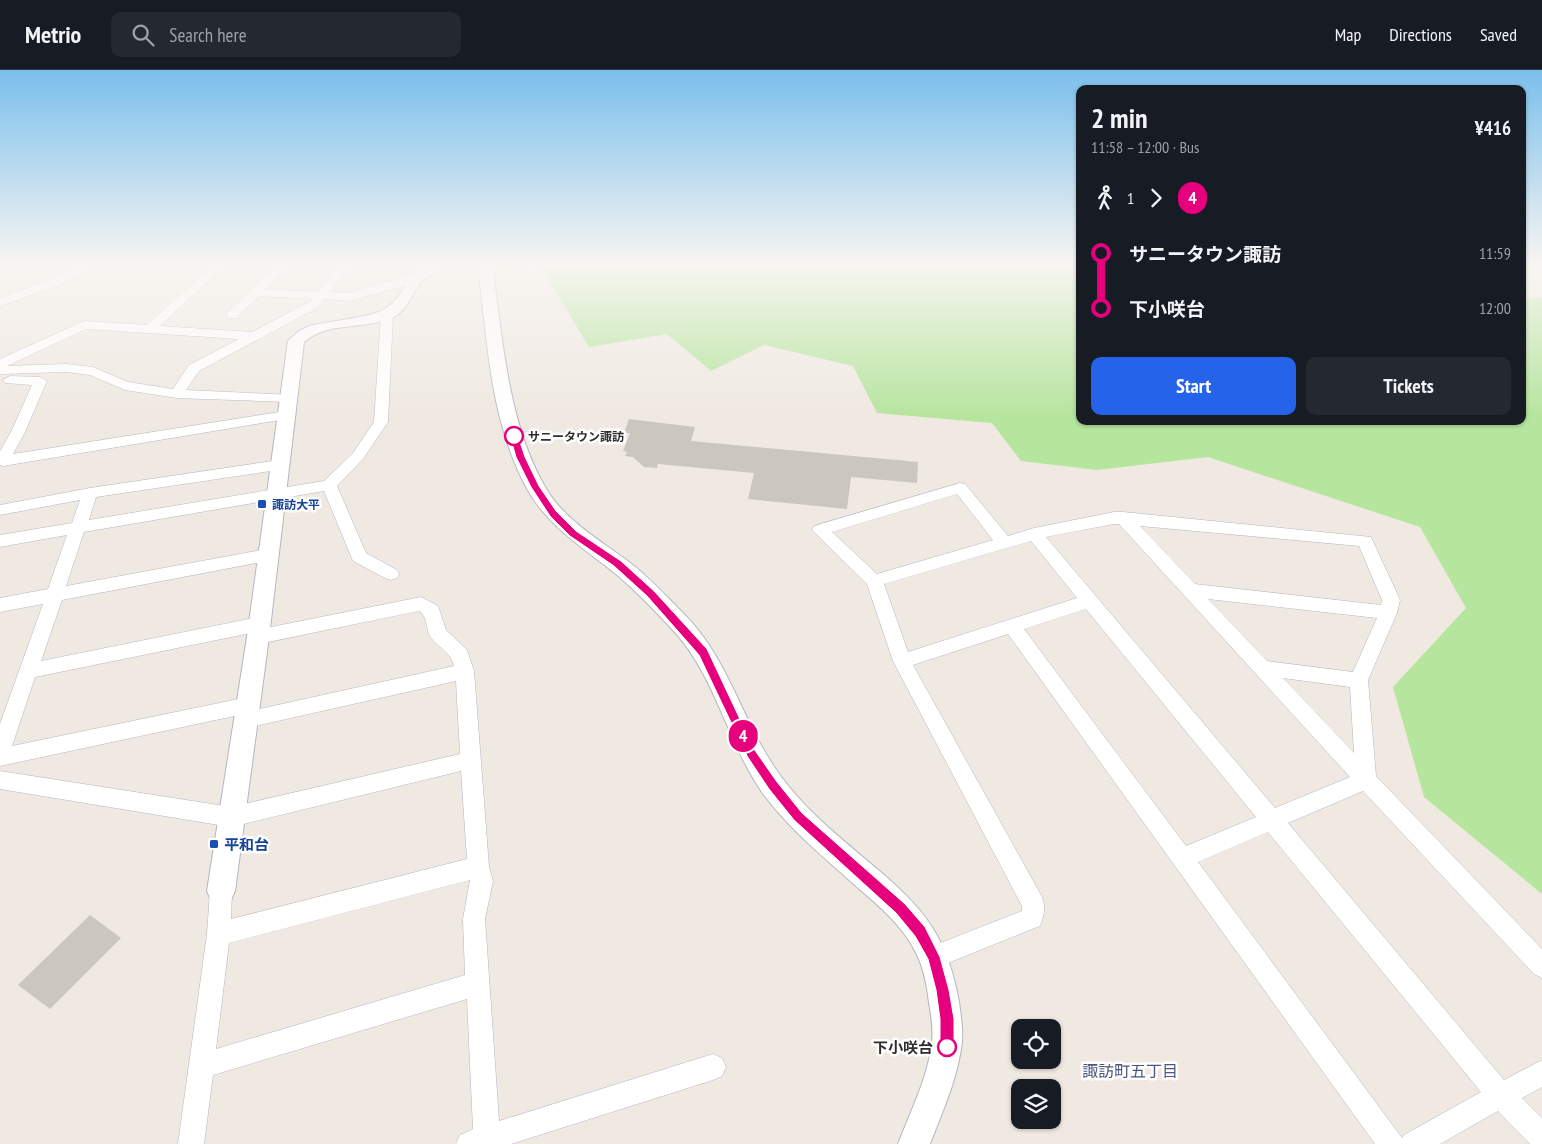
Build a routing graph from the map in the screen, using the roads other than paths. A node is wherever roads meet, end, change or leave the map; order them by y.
1 (165, 315) edge
2 (293, 315) edge
3 (382, 315) edge
4 (387, 315) edge
5 (493, 315) edge
6 (150, 329) junction
7 (253, 336) junction
8 (0, 364) edge
9 (0, 370) edge
10 (0, 380) edge
11 (176, 394) junction
12 (287, 407) junction
13 (2, 460) edge
14 (279, 465) junction
15 (329, 485) junction
16 (90, 493) junction
17 (275, 496) junction
18 (0, 510) edge
19 (1123, 518) junction
20 (78, 528) junction
21 (1034, 534) junction
22 (0, 541) edge
23 (1005, 543) junction
24 (267, 555) junction
25 (391, 574) dead end
26 (874, 581) junction
27 (1190, 590) junction
28 (54, 595) junction
29 (1089, 601) junction
30 (0, 605) edge
31 (1388, 613) junction
32 (1012, 626) junction
33 (258, 631) junction
34 (902, 661) junction
35 (1264, 668) junction
36 (27, 671) junction
37 (465, 672) junction
38 (1359, 680) junction
39 (247, 713) junction
40 (0, 752) edge
41 (0, 757) edge
42 (472, 760) junction
43 (0, 780) edge
44 (1366, 780) junction
45 (231, 817) junction
46 (1270, 820) junction
47 (1182, 858) junction
48 (478, 867) junction
49 (221, 891) joint
50 (219, 934) junction
51 (934, 957) junction
52 (1542, 966) edge
53 (477, 984) junction
54 (202, 1066) junction
55 (713, 1067) dead end
56 (1542, 1073) edge
57 (1501, 1096) junction
58 (1542, 1138) edge
59 (478, 1141) edge
60 (191, 1144) edge
61 (914, 1144) edge
62 (1391, 1144) edge
63 (1413, 1144) edge

1 - 6 street
2 - 7 street
3 - 12 street
4 - 15 street
5 - 51 street
6 - 7 street
6 - 8 street
7 - 11 street
9 - 11 street
10 - 13 street
11 - 12 street
12 - 13 street
12 - 14 street
14 - 16 street
14 - 17 street
15 - 17 street
15 - 25 street
16 - 18 street
16 - 20 street
17 - 20 street
17 - 24 street
19 - 21 street
19 - 27 street
19 - 31 street
20 - 22 street
20 - 28 street
21 - 23 street
21 - 29 street
23 - 26 street
23 - 26 street
24 - 28 street
24 - 33 street
26 - 34 street
27 - 31 street
27 - 35 street
28 - 30 street
28 - 36 street
29 - 32 street
29 - 46 street
31 - 38 street
32 - 34 street
32 - 47 street
33 - 36 street
33 - 37 street
33 - 39 street
34 - 51 street
35 - 38 street
35 - 44 street
36 - 40 street
37 - 39 street
37 - 42 street
38 - 44 street
39 - 41 street
39 - 45 street
42 - 45 street
42 - 48 street
43 - 45 street
44 - 46 street
44 - 52 street
45 - 49 street
46 - 47 street
46 - 57 street
47 - 62 street
48 - 50 street
48 - 53 street
49 - 50 street
50 - 54 street
51 - 61 street
53 - 54 street
53 - 59 street
54 - 60 street
55 - 59 street
56 - 57 street
57 - 58 street
57 - 63 street

